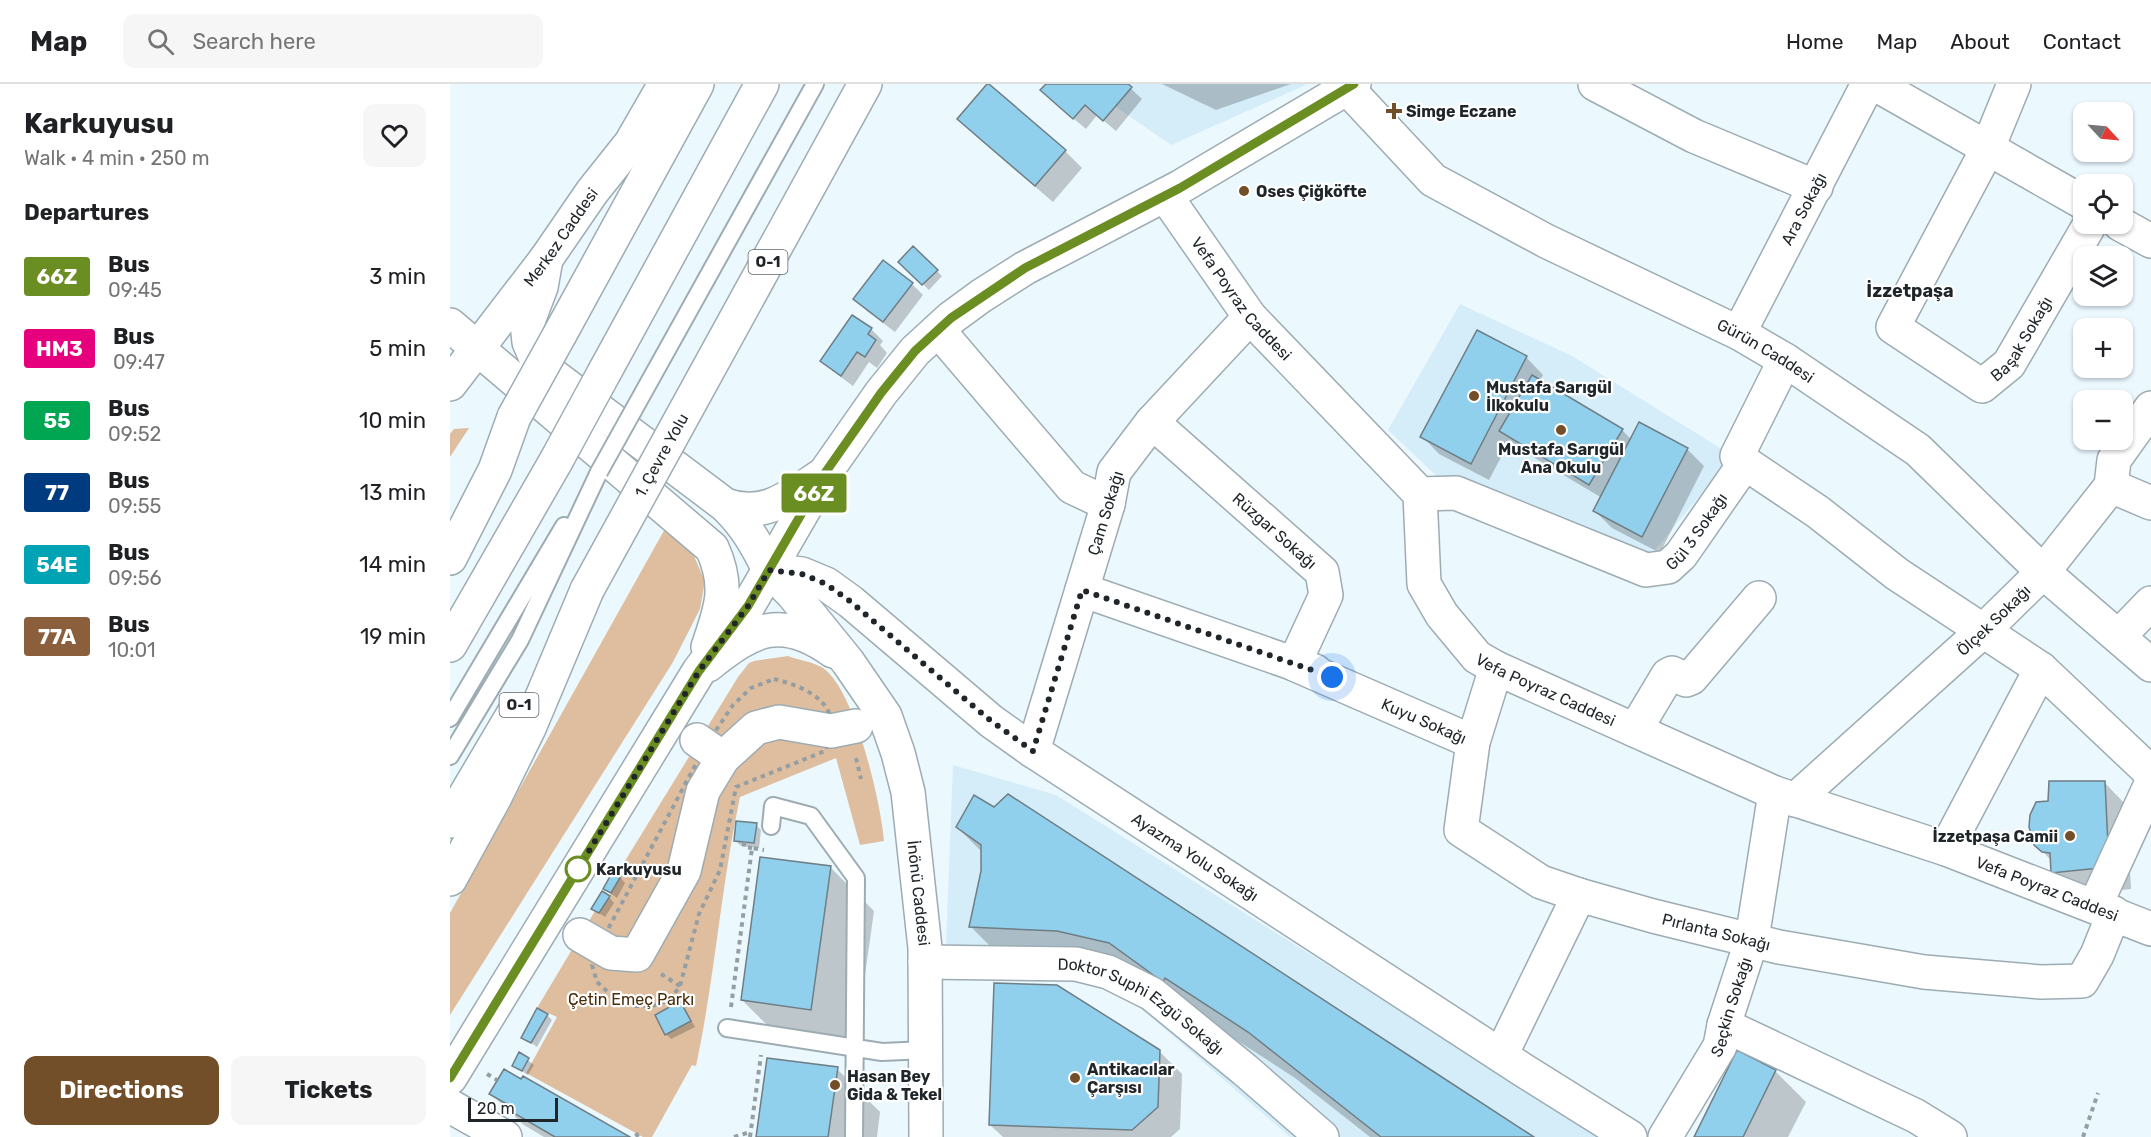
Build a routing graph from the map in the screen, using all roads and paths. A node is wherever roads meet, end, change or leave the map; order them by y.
1 (665, 84) edge
2 (697, 84) edge
3 (762, 84) edge
4 (815, 84) edge
5 (865, 84) edge
6 (1595, 84) edge
7 (1868, 84) edge
8 (1875, 84) edge
9 (2014, 84) edge
10 (1350, 86) edge
11 (1987, 150) junction
12 (1816, 187) junction
13 (1165, 195) junction
14 (2073, 197) edge
15 (2133, 231) edge
16 (2084, 234) edge
17 (2151, 241) edge
18 (546, 259) junction
19 (1250, 317) junction
20 (450, 325) edge
21 (938, 330) junction
22 (1739, 333) junction
23 (477, 348) junction
24 (1785, 360) junction
25 (450, 384) edge
26 (2151, 408) edge
27 (514, 417) junction
28 (1152, 422) junction
29 (1745, 463) junction
30 (598, 472) junction
31 (825, 473) junction
32 (2111, 486) junction
33 (1420, 494) junction
34 (2151, 502) edge
35 (1108, 504) junction
36 (725, 505) junction
37 (450, 519) edge
38 (450, 558) edge
39 (769, 570) junction
40 (2043, 572) junction
41 (587, 590) junction
42 (1082, 590) junction
43 (1758, 598) dead end
44 (2151, 603) edge
45 (1984, 630) junction
46 (2119, 636) junction
47 (450, 645) edge
48 (848, 662) junction
49 (1294, 664) junction
50 (2151, 665) edge
51 (1496, 668) junction
52 (2041, 669) junction
53 (699, 671) junction
54 (450, 718) edge
55 (856, 726) dead end
56 (1635, 730) junction
57 (1473, 742) junction
58 (1033, 751) junction
59 (450, 756) edge
60 (2151, 773) edge
61 (2151, 784) edge
62 (1785, 796) junction
63 (450, 821) edge
64 (771, 826) joint
65 (744, 842) dead end
66 (752, 848) junction
67 (1946, 849) junction
68 (450, 879) edge
69 (1579, 896) junction
70 (2104, 910) junction
71 (2151, 929) edge
72 (580, 935) dead end
73 (1752, 939) junction
74 (926, 962) junction
75 (1724, 1025) junction
76 (728, 1028) joint
77 (856, 1047) junction
78 (926, 1050) junction
79 (1501, 1055) junction
80 (760, 1058) dead end
81 (450, 1078) edge
82 (2098, 1093) dead end
83 (450, 1106) edge
84 (750, 1134) edge
85 (505, 1137) edge
86 (734, 1137) edge
87 (854, 1137) edge
88 (926, 1137) edge
89 (1322, 1137) edge
90 (1630, 1137) edge
91 (1665, 1137) edge
92 (1950, 1137) edge
93 (2083, 1137) edge

1 - 18 main road, Merkez Caddesi
2 - 27 main road, bridge
3 - 47 main road, bridge
4 - 30 lane, bridge
5 - 41 main road, 1. Çevre Yolu / O-1, bridge
6 - 12 main road
7 - 12 main road, Ara Sokağı
8 - 11 main road
9 - 11 main road
10 - 13 main road
10 - 22 main road, Gürün Caddesi
11 - 14 main road
11 - 16 main road, Başak Sokağı
12 - 22 main road, Ara Sokağı
13 - 19 main road, Vefa Poyraz Caddesi
13 - 21 main road
15 - 17 main road
18 - 23 main road, Merkez Caddesi
18 - 36 main road, İnönü Caddesi
19 - 28 main road, Çam Sokağı
19 - 33 main road, Vefa Poyraz Caddesi
20 - 23 main road
21 - 31 main road
21 - 35 main road
22 - 24 main road, Gürün Caddesi
23 - 25 main road, Merkez Caddesi
23 - 53 main road
24 - 29 main road
24 - 40 main road, Gürün Caddesi
26 - 32 main road, Ölçek Sokağı
27 - 37 main road
27 - 38 main road
28 - 35 main road, Çam Sokağı
28 - 49 main road, Rüzgar Sokağı
29 - 33 main road, Gül 3 Sokağı
29 - 45 main road
30 - 54 lane
30 - 59 lane
31 - 36 main road
31 - 39 main road
32 - 34 main road
32 - 40 main road, Ölçek Sokağı
33 - 51 main road, Vefa Poyraz Caddesi
35 - 42 main road, Çam Sokağı
36 - 39 main road, İnönü Caddesi
39 - 48 main road, İnönü Caddesi
39 - 53 main road
39 - 58 main road, Ayazma Yolu Sokağı
40 - 45 main road, Ölçek Sokağı
40 - 46 main road, Gürün Caddesi
41 - 63 main road, 1. Çevre Yolu / O-1
41 - 68 main road
42 - 49 main road, Kuyu Sokağı
42 - 58 main road, Çam Sokağı
43 - 56 main road
44 - 46 main road
45 - 52 main road
45 - 62 main road, Ölçek Sokağı
46 - 50 main road, Gürün Caddesi
48 - 53 main road, İnönü Caddesi
48 - 74 main road, İnönü Caddesi
49 - 57 main road, Kuyu Sokağı
51 - 56 main road, Vefa Poyraz Caddesi
51 - 57 main road, Pırlanta Sokağı
52 - 60 main road
52 - 67 main road
53 - 81 main road
55 - 72 main road
56 - 62 main road, Vefa Poyraz Caddesi
57 - 69 main road, Pırlanta Sokağı
58 - 79 main road, Ayazma Yolu Sokağı
61 - 70 main road
62 - 67 main road, Vefa Poyraz Caddesi
62 - 73 main road, Seçkin Sokağı
64 - 66 path
64 - 77 lane
65 - 66 path
66 - 76 path
67 - 70 main road, Vefa Poyraz Caddesi
69 - 73 main road, Pırlanta Sokağı
69 - 79 main road
70 - 71 main road, Vefa Poyraz Caddesi
70 - 73 main road, Pırlanta Sokağı
73 - 75 main road, Seçkin Sokağı
74 - 78 main road, İnönü Caddesi
74 - 89 main road, Doktor Suphi Ezgü Sokağı
75 - 91 main road, Seçkin Sokağı
75 - 92 main road
76 - 77 lane
77 - 78 lane
77 - 87 lane
78 - 88 main road, İnönü Caddesi
79 - 90 main road, Ayazma Yolu Sokağı
80 - 84 path
82 - 93 path
83 - 85 main road
84 - 86 path

